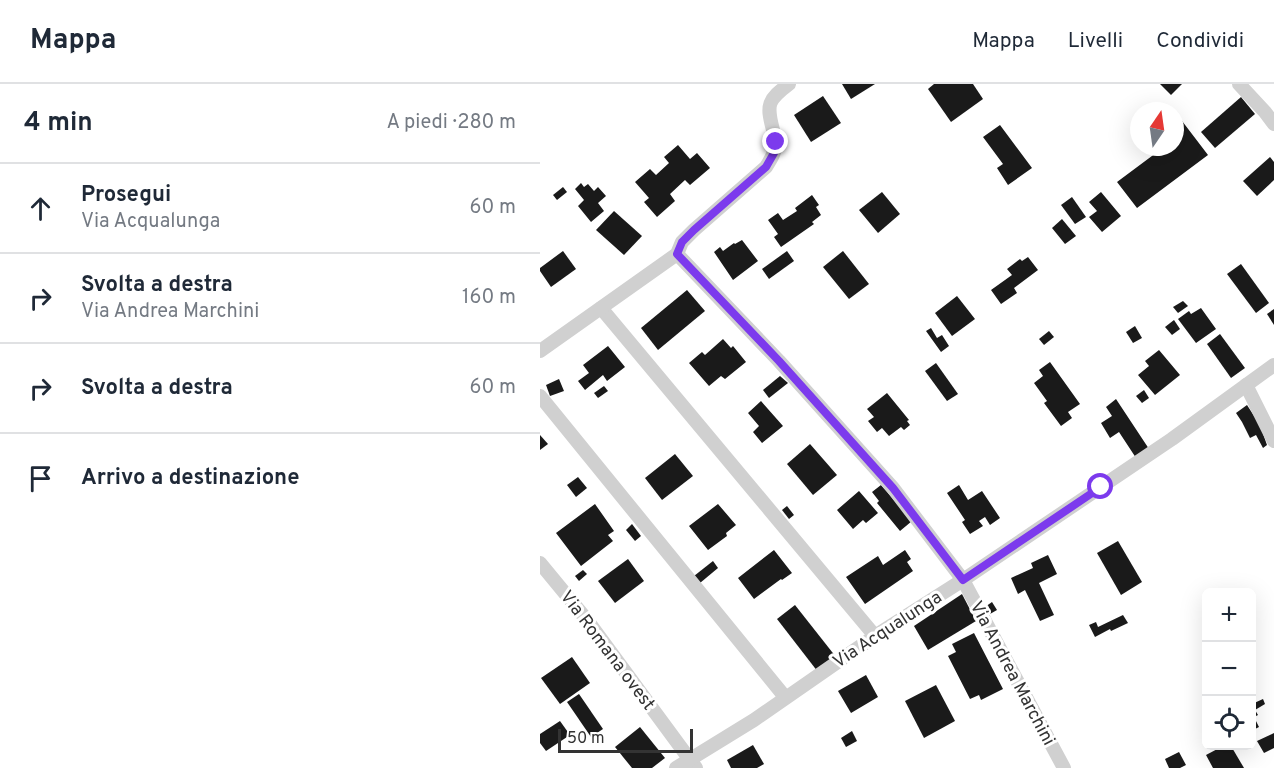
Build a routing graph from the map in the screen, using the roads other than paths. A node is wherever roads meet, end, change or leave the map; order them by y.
1 (789, 84) edge
2 (1239, 84) edge
3 (1274, 124) edge
4 (677, 254) junction
5 (601, 308) junction
6 (540, 351) edge
7 (1274, 365) edge
8 (1246, 385) junction
9 (540, 396) edge
10 (1274, 441) edge
11 (540, 563) edge
12 (963, 580) junction
13 (875, 636) junction
14 (785, 698) junction
15 (693, 764) edge
16 (676, 768) edge
17 (1064, 768) edge

1 - 4 street
2 - 3 street
4 - 5 street
4 - 12 street, Via Andrea Marchini
5 - 6 street
5 - 13 street
7 - 8 street, Via Acqualunga
8 - 10 street
8 - 12 street, Via Acqualunga
9 - 14 street
11 - 15 street, Via Romana ovest
12 - 13 street, Via Acqualunga
12 - 17 street, Via Andrea Marchini
13 - 14 street, Via Acqualunga
14 - 15 street, Via Acqualunga
15 - 16 street, Via Acqualunga

